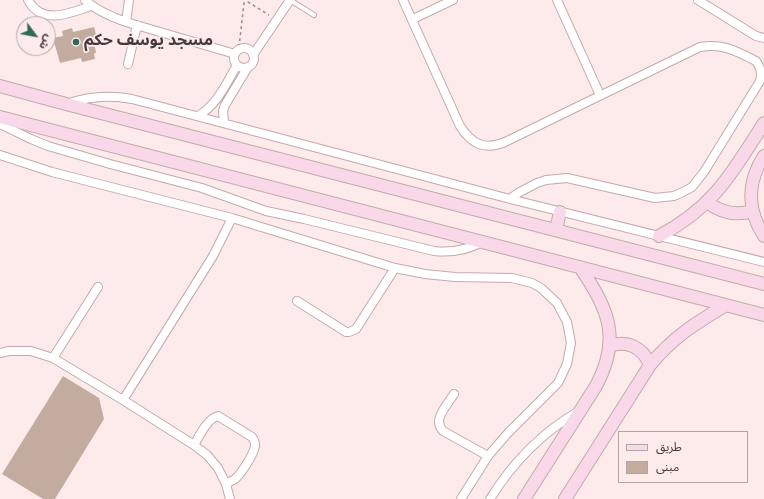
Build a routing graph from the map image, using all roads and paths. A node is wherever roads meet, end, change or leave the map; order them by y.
1 (28, 0) edge
2 (130, 0) edge
3 (243, 0) edge
4 (290, 0) edge
5 (404, 0) edge
6 (453, 0) edge
7 (557, 0) edge
8 (698, 0) edge
9 (88, 3) edge
10 (245, 3) junction
11 (314, 15) dead end
12 (277, 20) junction
13 (413, 20) junction
14 (126, 22) junction
15 (136, 25) junction
16 (764, 38) edge
17 (237, 52) junction
18 (253, 55) junction
19 (128, 64) dead end
20 (237, 65) junction
21 (248, 67) junction
22 (0, 86) edge
23 (600, 95) junction
24 (66, 104) junction
25 (198, 116) junction
26 (0, 117) edge
27 (224, 123) junction
28 (764, 123) edge
29 (0, 124) edge
30 (0, 155) edge
31 (764, 156) edge
32 (510, 199) junction
33 (707, 202) junction
34 (560, 212) junction
35 (753, 212) junction
36 (232, 218) junction
37 (556, 230) junction
38 (659, 236) junction
39 (764, 236) edge
40 (483, 241) junction
41 (764, 262) edge
42 (580, 267) junction
43 (395, 268) junction
44 (764, 284) edge
45 (98, 287) dead end
46 (297, 301) dead end
47 (726, 305) junction
48 (764, 315) edge
49 (609, 346) junction
50 (0, 353) edge
51 (53, 358) junction
52 (650, 365) junction
53 (454, 394) dead end
54 (123, 400) junction
55 (581, 409) junction
56 (194, 445) junction
57 (488, 456) junction
58 (226, 484) junction
59 (230, 499) edge
60 (461, 499) edge
61 (490, 499) edge
62 (524, 499) edge
63 (565, 499) edge

1 - 9 street
2 - 14 street
3 - 10 path
4 - 11 lane
4 - 12 street
5 - 13 street
6 - 13 street
7 - 23 street
8 - 16 street
9 - 14 street
10 - 12 path
10 - 17 path
12 - 18 street
13 - 23 street
14 - 15 street
15 - 17 street
15 - 19 street
17 - 18 street
17 - 20 street
18 - 21 street
20 - 21 street
20 - 25 street
21 - 27 street
22 - 24 street
23 - 32 street
24 - 25 street
24 - 37 street
25 - 27 street
26 - 40 street
27 - 32 street
28 - 33 street
29 - 40 street
30 - 36 street
31 - 35 street
32 - 34 street
33 - 35 street
33 - 38 street
34 - 37 street
34 - 38 street
35 - 39 street
36 - 43 street
36 - 54 street
37 - 44 street
38 - 41 street
40 - 42 street
42 - 47 street
42 - 49 street
43 - 46 street
43 - 57 street
45 - 51 street
47 - 48 street
47 - 52 street
49 - 52 street
49 - 55 street
50 - 51 street
51 - 54 street
52 - 63 street
53 - 57 street
54 - 56 street
55 - 61 street
55 - 62 street
56 - 58 street
56 - 58 street
57 - 60 street
58 - 59 street

